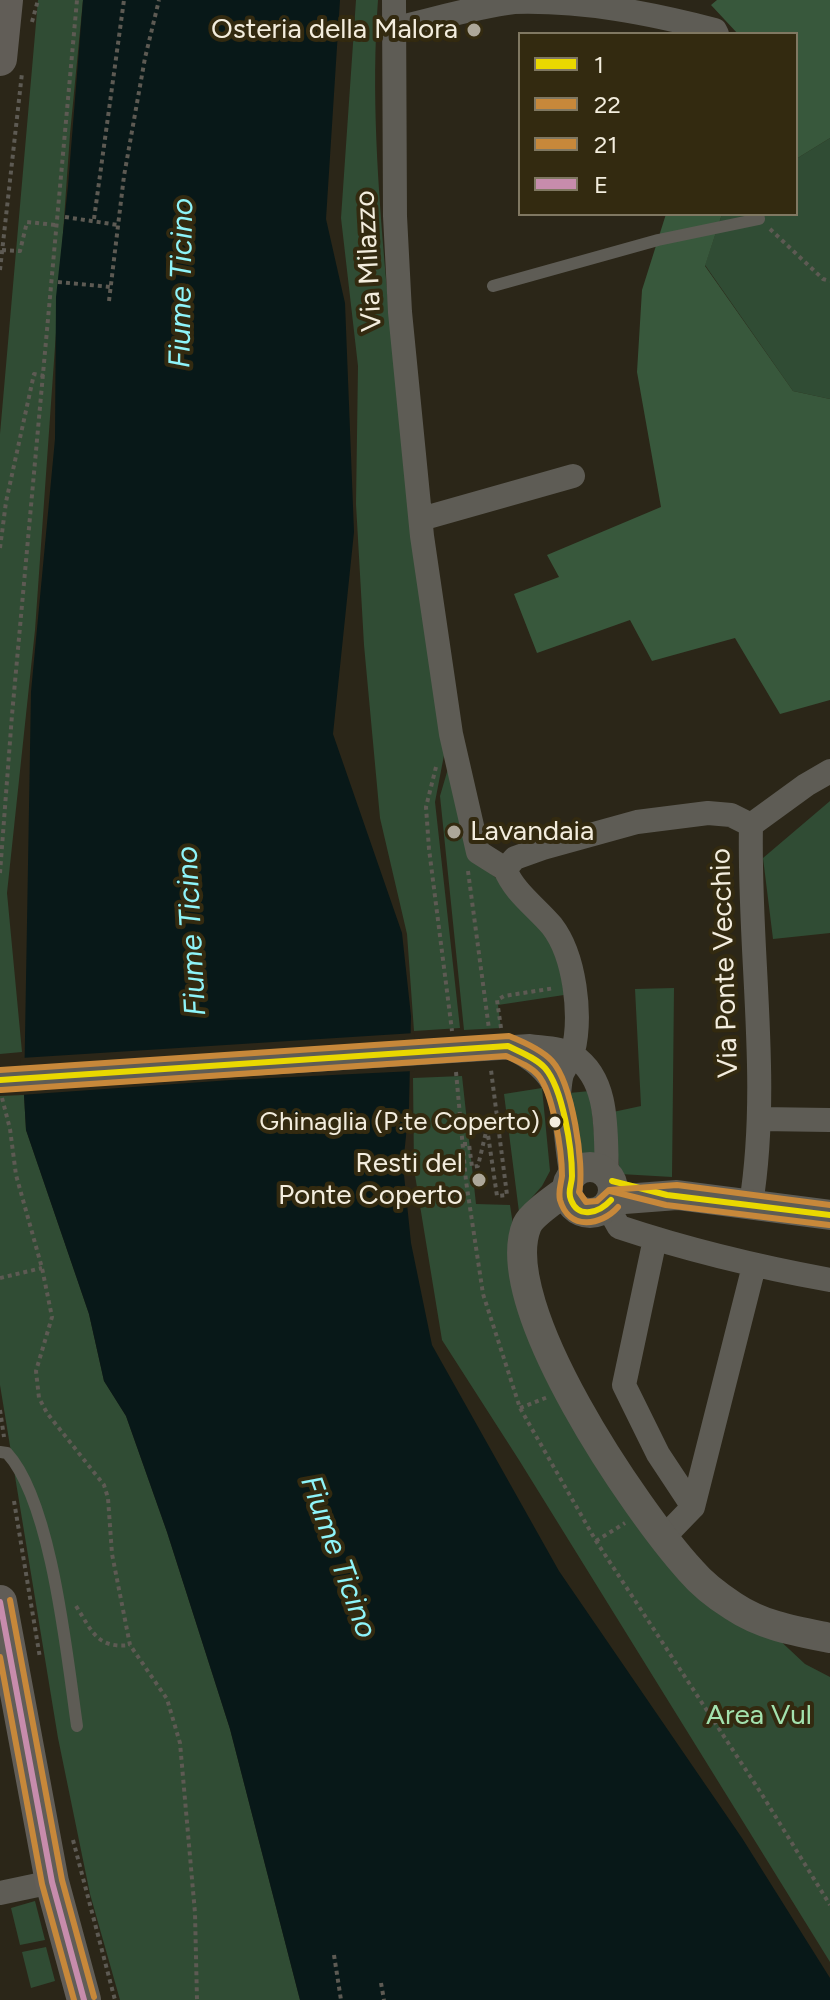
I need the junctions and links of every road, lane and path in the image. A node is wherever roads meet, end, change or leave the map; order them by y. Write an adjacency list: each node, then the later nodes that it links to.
1 (6, 0): 8 (main road)
2 (77, 0): 12 (path)
3 (124, 0): 11 (path)
4 (159, 0): 13 (path)
5 (394, 0): 6 (street, Via Milazzo)
6 (392, 29): 7 (street); 23 (street, Via Milazzo)
7 (716, 32)
8 (12, 60): 14 (path)
9 (758, 216): 16 (path); 18 (lane)
10 (65, 217): 13 (path)
11 (94, 219)
12 (57, 225): 14 (path); 21 (path)
13 (118, 225): 19 (path)
14 (2, 250): 15 (path)
15 (0, 270)
16 (830, 281)
17 (58, 282): 19 (path)
18 (493, 286)
19 (111, 287): 20 (path)
20 (109, 301)
21 (44, 376): 24 (path); 32 (path)
22 (573, 476): 23 (street)
23 (421, 519): 31 (street, Via Milazzo)
24 (0, 548)
25 (830, 762): 27 (street)
26 (830, 771): 27 (street)
27 (806, 785): 29 (street)
28 (426, 807): 34 (path)
29 (751, 825): 31 (street, Via Ponte Vecchio); 43 (street, Via Ponte Vecchio)
30 (467, 862): 33 (path)
31 (505, 869): 36 (street, Via Milazzo)
32 (0, 873)
33 (489, 1029)
34 (453, 1039)
35 (508, 1046): 36 (street); 37 (street); 40 (street)
36 (573, 1055): 37 (street); 42 (street, Via Milazzo); 47 (street)
37 (530, 1057): 42 (street)
38 (456, 1069): 45 (path)
39 (491, 1078): 45 (path)
40 (0, 1080)
41 (0, 1086): 52 (path)
42 (559, 1093): 46 (street)
43 (760, 1119): 44 (street); 48 (street, Via Ponte Vecchio)
44 (830, 1120)
45 (463, 1144): 61 (path)
46 (571, 1191): 47 (street); 47 (street); 59 (street)
47 (609, 1191): 48 (street); 50 (street)
48 (751, 1204): 49 (street)
49 (830, 1215)
50 (655, 1239): 51 (street); 58 (street)
51 (754, 1266): 54 (street); 58 (street)
52 (42, 1268): 53 (path); 65 (path)
53 (0, 1278)
54 (830, 1280)
55 (0, 1410): 56 (path)
56 (3, 1453): 62 (lane)
57 (14, 1498): 66 (path)
58 (693, 1507): 60 (street)
59 (644, 1512): 60 (street); 61 (path)
60 (663, 1538): 64 (street)
61 (596, 1541): 72 (path)
62 (55, 1582): 65 (path); 68 (lane)
63 (0, 1602): 67 (main road)
64 (830, 1638)
65 (130, 1645): 77 (path)
66 (41, 1665)
67 (9, 1711): 70 (main road)
68 (77, 1726)
69 (72, 1834): 76 (path)
70 (52, 1882): 71 (street); 75 (main road)
71 (0, 1893)
72 (830, 1905)
73 (334, 1955): 78 (path)
74 (381, 1983): 79 (path)
75 (84, 2000)
76 (115, 2000)
77 (197, 2000)
78 (341, 2000)
79 (384, 2000)

